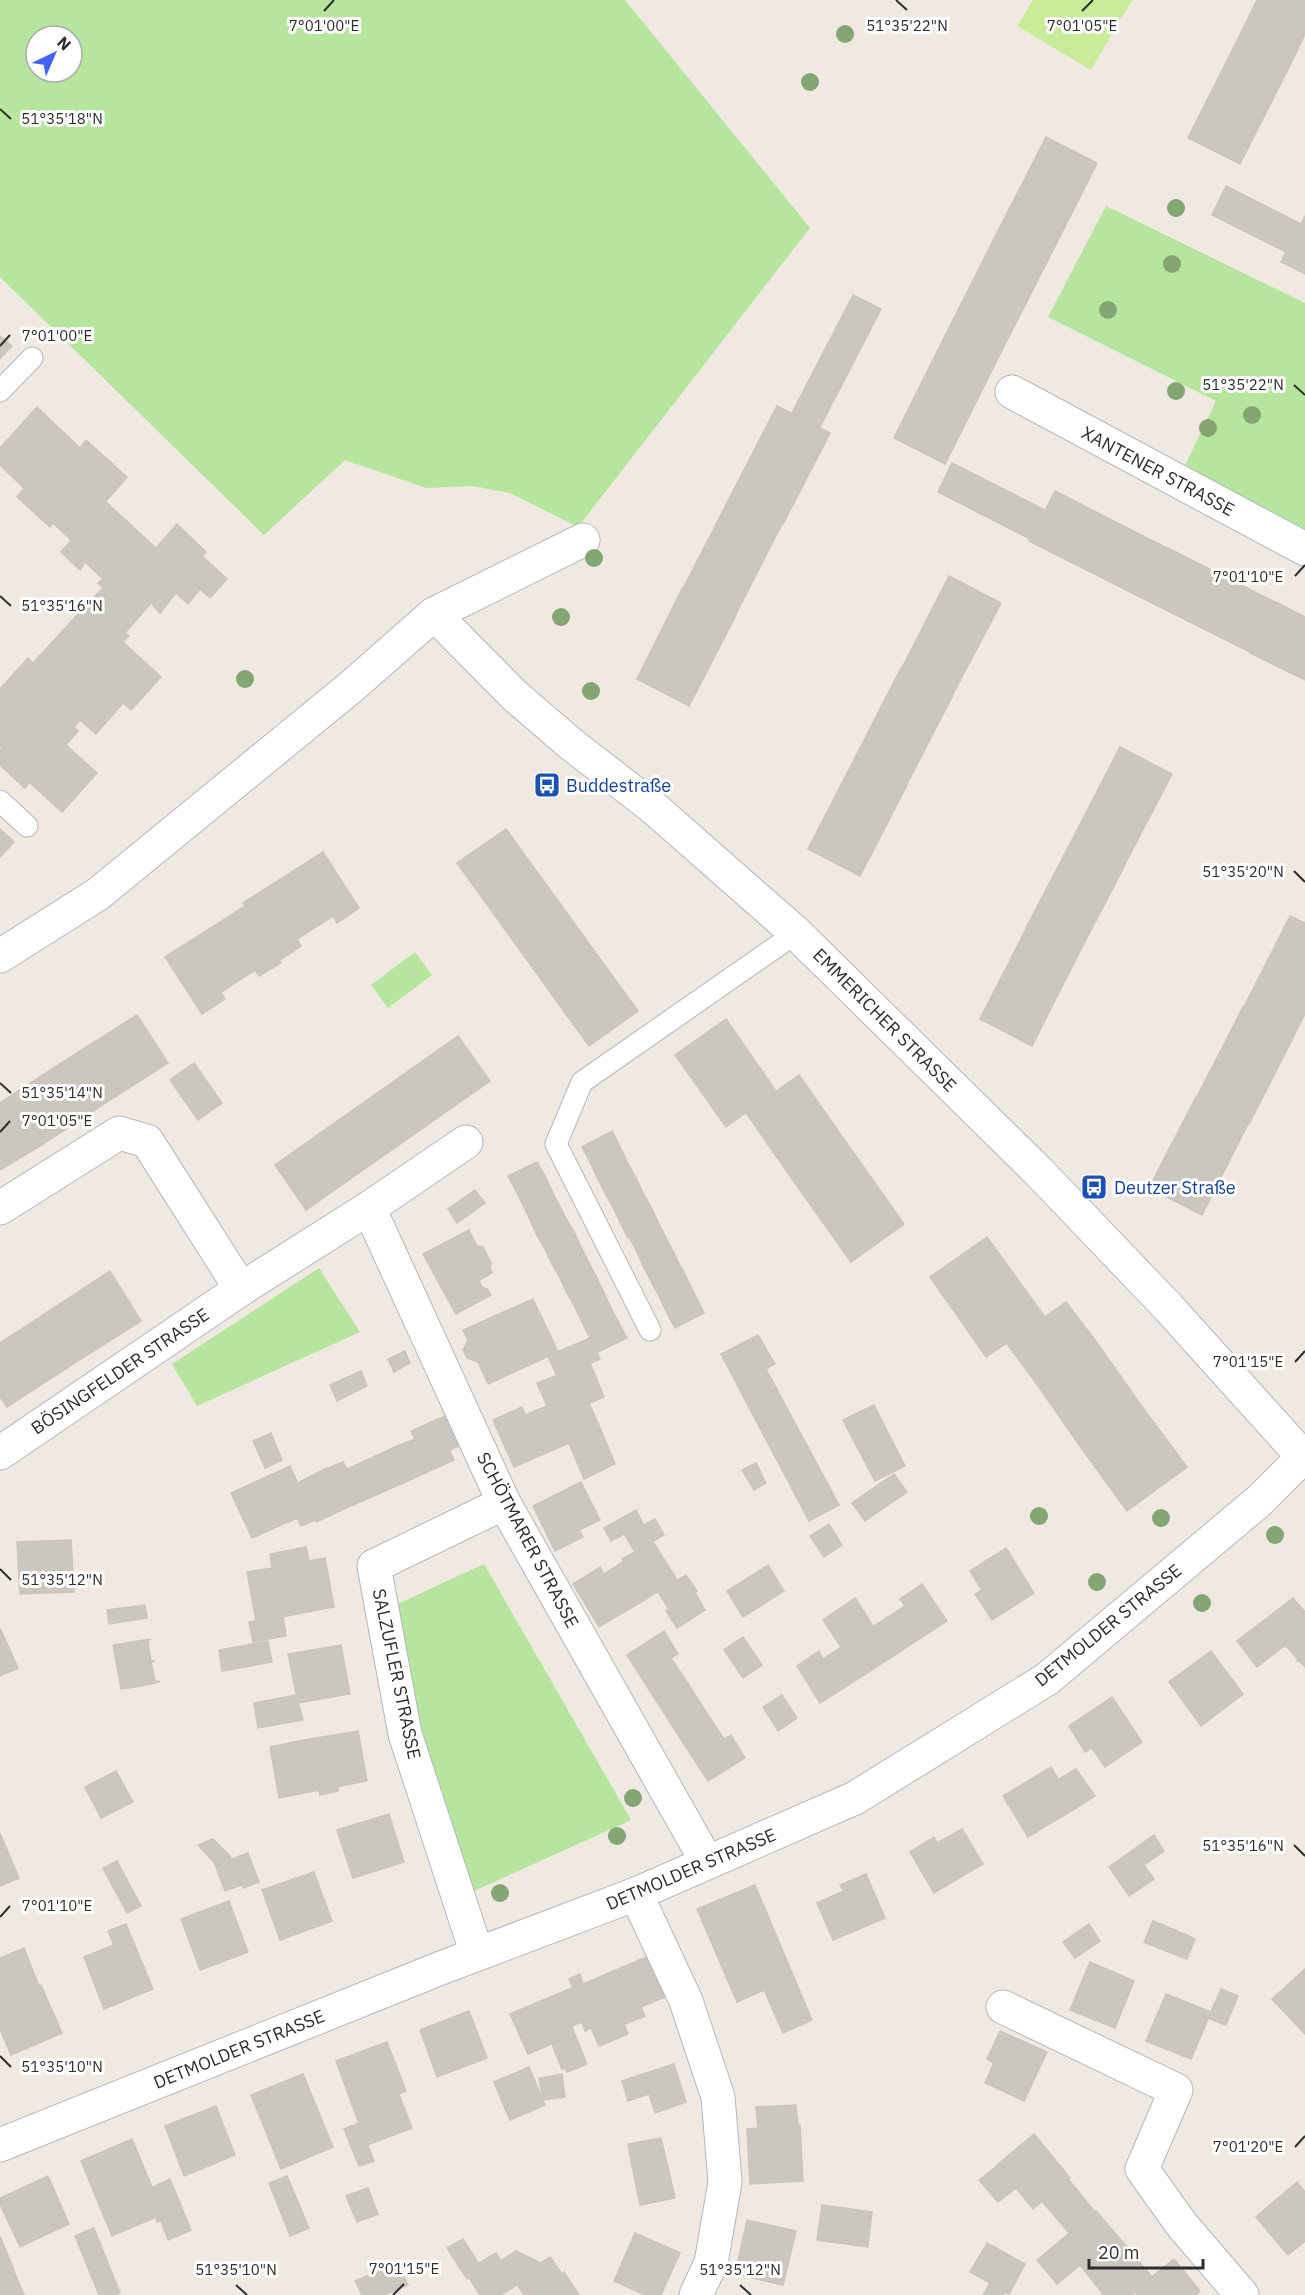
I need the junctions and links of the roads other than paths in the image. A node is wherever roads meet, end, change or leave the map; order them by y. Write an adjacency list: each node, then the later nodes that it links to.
1 (32, 358): 2 (lane)
2 (0, 391)
3 (1012, 392): 5 (street, XANTENER STRASSE)
4 (584, 540): 6 (street)
5 (1305, 549)
6 (434, 614): 9 (street, EMMERICHER STRASSE); 10 (street)
7 (0, 801): 8 (lane)
8 (27, 826)
9 (796, 933): 15 (lane); 17 (street, EMMERICHER STRASSE)
10 (0, 956)
11 (465, 1142): 13 (street, BÖSINGFELDER STRASSE)
12 (0, 1208): 14 (street)
13 (369, 1208): 14 (street, BÖSINGFELDER STRASSE); 18 (street, SCHÖTMARER STRASSE)
14 (240, 1289): 16 (street, BÖSINGFELDER STRASSE)
15 (650, 1330)
16 (0, 1453)
17 (1304, 1457): 19 (street, DETMOLDER STRASSE)
18 (504, 1503): 19 (street, SCHÖTMARER STRASSE); 21 (street, SALZUFLER STRASSE)
19 (707, 1862): 20 (street, DETMOLDER STRASSE)
20 (636, 1894): 21 (street, DETMOLDER STRASSE); 24 (street)
21 (477, 1954): 23 (street, DETMOLDER STRASSE)
22 (1003, 2007): 25 (street)
23 (0, 2145)
24 (696, 2295)
25 (1242, 2295)

